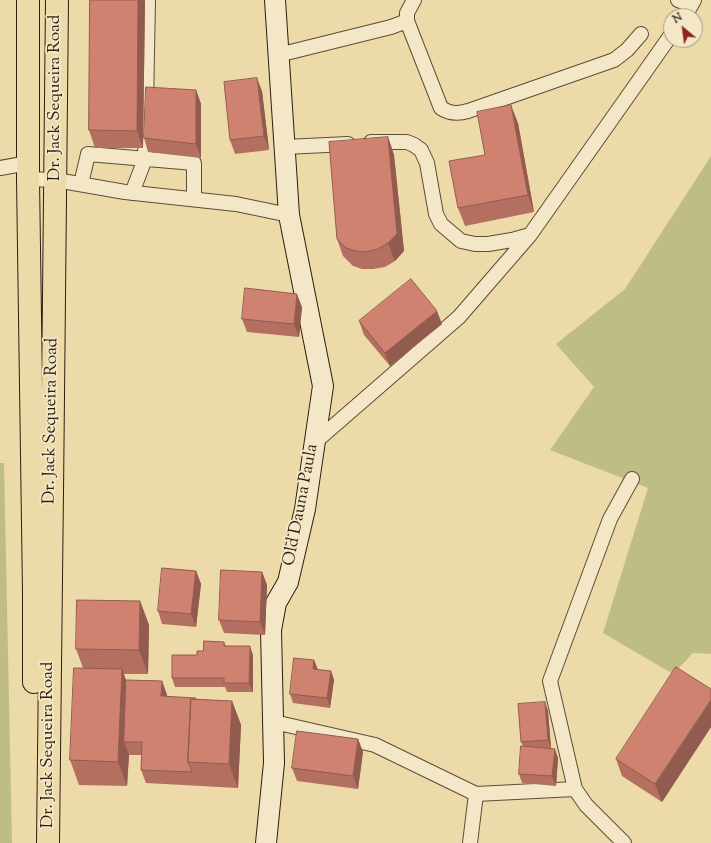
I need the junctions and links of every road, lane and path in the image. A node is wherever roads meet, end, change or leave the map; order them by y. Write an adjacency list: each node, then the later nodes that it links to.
1 (28, 0): 13 (main road, Dr. Jack Sequeira Road)
2 (57, 0): 14 (main road, Dr. Jack Sequeira Road)
3 (148, 0): 11 (street)
4 (275, 0): 9 (main road, Old Dauna Paula)
5 (414, 0): 6 (street)
6 (407, 21): 7 (street); 9 (street)
7 (641, 34)
8 (663, 46): 19 (street)
9 (278, 54): 10 (main road, Old Dauna Paula)
10 (285, 147): 18 (main road, Old Dauna Paula); 19 (street)
11 (145, 159): 15 (street); 16 (street); 17 (street)
12 (0, 168): 13 (street)
13 (28, 171): 14 (street); 25 (main road, Dr. Jack Sequeira Road)
14 (56, 180): 15 (street); 26 (main road, Dr. Jack Sequeira Road)
15 (81, 184): 16 (street)
16 (132, 193): 17 (street)
17 (194, 200): 18 (street)
18 (289, 215): 20 (main road, Old Dauna Paula)
19 (530, 235): 20 (street)
20 (314, 443): 22 (main road, Old Dauna Paula)
21 (632, 479): 23 (street)
22 (274, 722): 24 (street); 27 (main road, Old Dauna Paula)
23 (575, 789): 24 (street); 29 (street)
24 (476, 794): 28 (street)
25 (33, 843)
26 (48, 843)
27 (266, 843)
28 (470, 843)
29 (624, 843)

